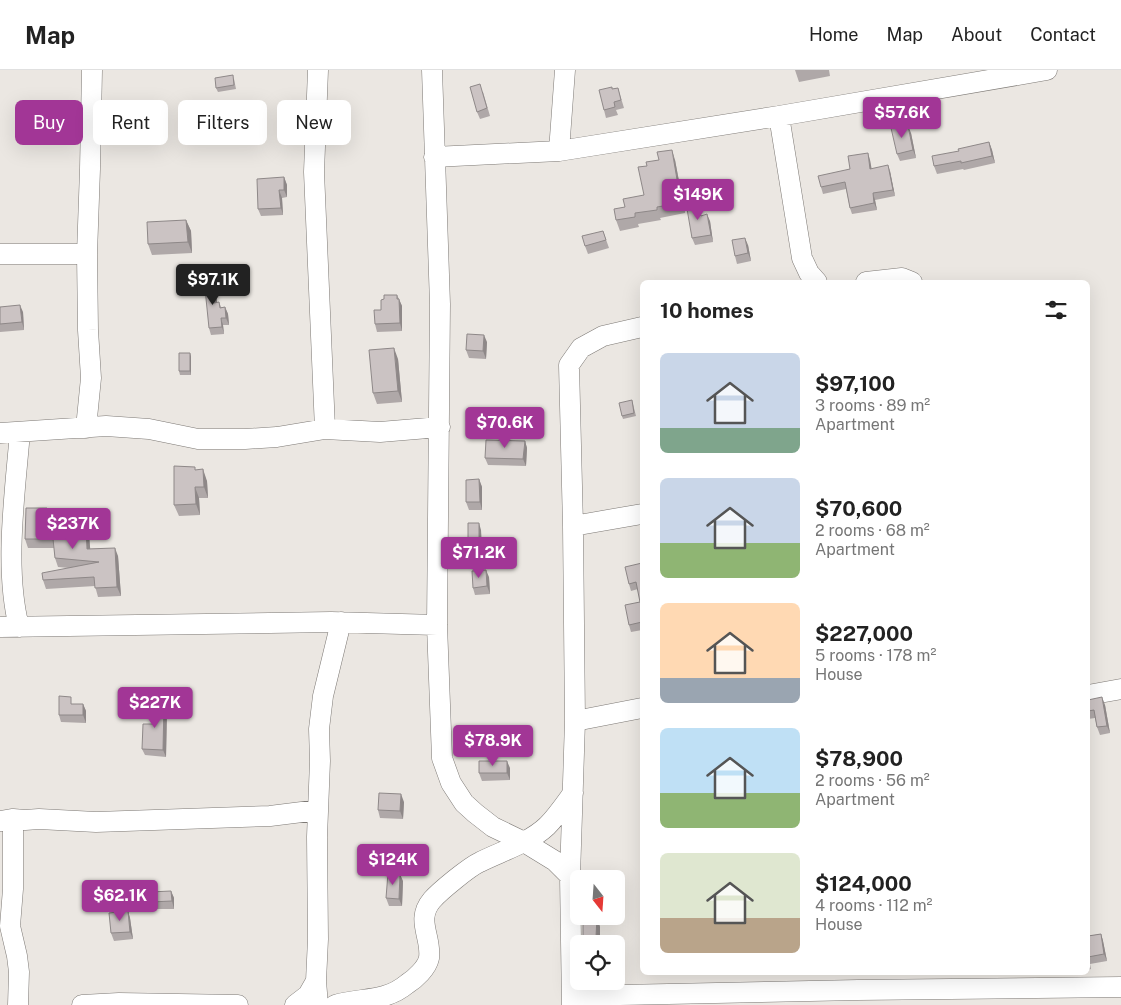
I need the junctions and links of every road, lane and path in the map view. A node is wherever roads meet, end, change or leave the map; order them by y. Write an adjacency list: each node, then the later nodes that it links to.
1 (92, 70): 10 (street)
2 (318, 70): 17 (street)
3 (432, 70): 8 (street)
4 (565, 70): 7 (street)
5 (1047, 70): 6 (street)
6 (780, 116): 7 (street); 11 (street)
7 (559, 152): 8 (street)
8 (434, 157): 15 (street)
9 (0, 254): 10 (street)
10 (87, 254): 16 (street)
11 (815, 280)
12 (884, 280): 13 (street)
13 (907, 280)
14 (640, 327): 20 (street)
15 (440, 427): 17 (street); 22 (street)
16 (86, 428): 17 (street); 18 (street)
17 (325, 428)
18 (10, 433): 23 (street)
19 (640, 514): 20 (street)
20 (573, 526): 27 (street)
21 (341, 622): 22 (street); 23 (street); 29 (street)
22 (437, 625): 31 (street)
23 (10, 627)
24 (1121, 690): 25 (street)
25 (1090, 695)
26 (640, 708): 27 (street)
27 (575, 721): 28 (street)
28 (572, 793): 31 (street); 32 (street)
29 (318, 810): 30 (street); 37 (street)
30 (6, 820): 40 (street)
31 (524, 842): 33 (street); 45 (street)
32 (570, 870)
33 (570, 876)
34 (571, 925): 39 (street)
35 (1055, 980): 36 (street); 38 (street)
36 (857, 981): 39 (street)
37 (316, 982): 43 (street); 44 (street)
38 (1121, 987)
39 (572, 1000)
40 (18, 1005)
41 (82, 1005): 42 (street)
42 (238, 1005)
43 (295, 1005)
44 (318, 1005)
45 (335, 1005)

